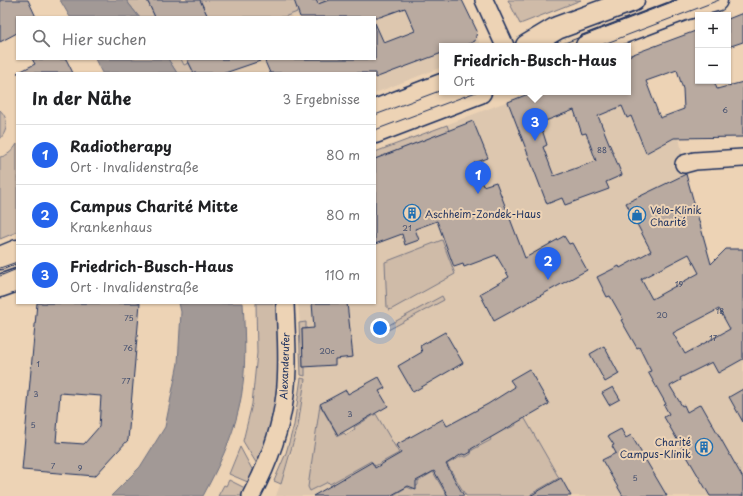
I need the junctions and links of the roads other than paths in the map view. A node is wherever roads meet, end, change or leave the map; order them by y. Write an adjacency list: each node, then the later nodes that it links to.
1 (484, 0): 4 (street)
2 (633, 0): 5 (main road)
3 (716, 0): 6 (main road)
4 (504, 43)
5 (532, 43)
6 (594, 43)
7 (439, 86): 9 (main road)
8 (472, 95): 10 (main road)
9 (376, 111)
10 (376, 132)
11 (743, 158): 12 (street)
12 (684, 164)
13 (16, 251): 14 (main road)
14 (0, 258)
15 (16, 280): 16 (main road)
16 (0, 286)
17 (285, 304): 18 (street, Alexanderufer)
18 (251, 496)

